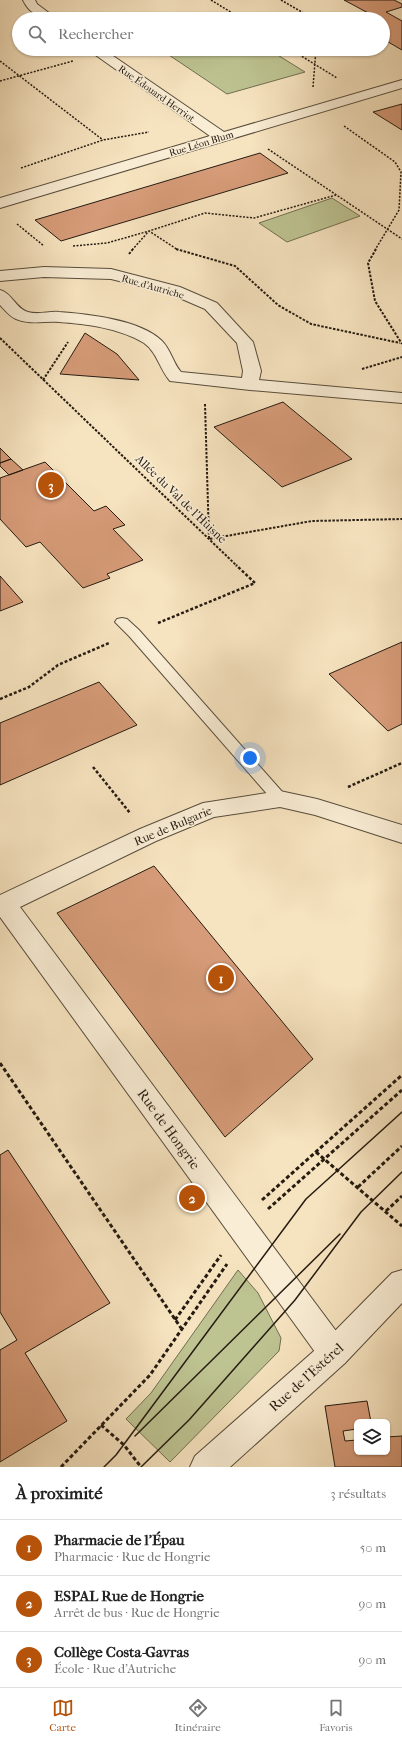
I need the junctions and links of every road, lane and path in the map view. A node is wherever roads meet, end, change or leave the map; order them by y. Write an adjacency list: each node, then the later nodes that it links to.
1 (29, 0): 4 (street)
2 (210, 0): 5 (path)
3 (281, 0): 6 (path)
4 (41, 12)
5 (230, 12)
6 (302, 12)
7 (81, 56): 13 (path)
8 (104, 56): 19 (street, Rue Édouard Herriot)
9 (302, 56): 12 (path)
10 (316, 56): 12 (path)
11 (0, 61): 13 (path)
12 (315, 64): 16 (path); 17 (path)
13 (19, 76): 14 (path); 20 (path)
14 (0, 81)
15 (402, 84): 16 (street, Rue Léon Blum)
16 (364, 95): 17 (street, Rue Léon Blum)
17 (316, 109): 18 (street, Rue Léon Blum); 22 (path)
18 (241, 131): 19 (street, Rue Léon Blum); 21 (path)
19 (220, 136): 23 (street, Rue Léon Blum)
20 (103, 140)
21 (336, 195): 24 (path); 26 (path)
22 (401, 201): 24 (path)
23 (0, 203)
24 (387, 229): 25 (path); 31 (path)
25 (402, 238)
26 (111, 274): 27 (street, Rue d'Autriche); 34 (street, Rue d'Autriche)
27 (0, 276)
28 (0, 295): 29 (street)
29 (82, 319): 32 (path); 33 (street)
30 (0, 338): 32 (path, Allée du Val de l'Huisne)
31 (402, 344)
32 (43, 380): 37 (path, Allée du Val de l'Huisne)
33 (204, 380): 34 (street); 37 (path)
34 (250, 385): 35 (street)
35 (402, 398)
36 (402, 519): 37 (path)
37 (209, 539): 39 (path, Allée du Val de l'Huisne)
38 (122, 622): 39 (lane)
39 (134, 633): 40 (path); 43 (lane)
40 (0, 699)
41 (402, 763): 44 (path)
42 (93, 768): 46 (path)
43 (280, 799): 44 (street, Rue de Bulgarie); 46 (street, Rue de Bulgarie)
44 (317, 807): 45 (street, Rue de Bulgarie)
45 (402, 834)
46 (148, 835): 47 (street, Rue de Bulgarie)
47 (2, 905): 56 (street, Rue de Hongrie)
48 (0, 1063): 58 (path)
49 (402, 1075): 51 (path)
50 (402, 1146): 52 (path)
51 (316, 1152): 52 (path); 56 (path)
52 (358, 1187): 54 (path)
53 (402, 1196): 54 (path)
54 (386, 1212): 55 (path)
55 (402, 1226)
56 (241, 1227): 58 (path); 60 (street, Rue de Hongrie)
57 (402, 1283): 60 (street, Rue de l'Estérel)
58 (175, 1320): 59 (path)
59 (181, 1328)
60 (334, 1353): 65 (street, Rue de l'Estérel)
61 (150, 1375): 62 (path)
62 (101, 1425): 63 (path); 64 (path)
63 (61, 1467)
64 (141, 1467)
65 (206, 1467)

